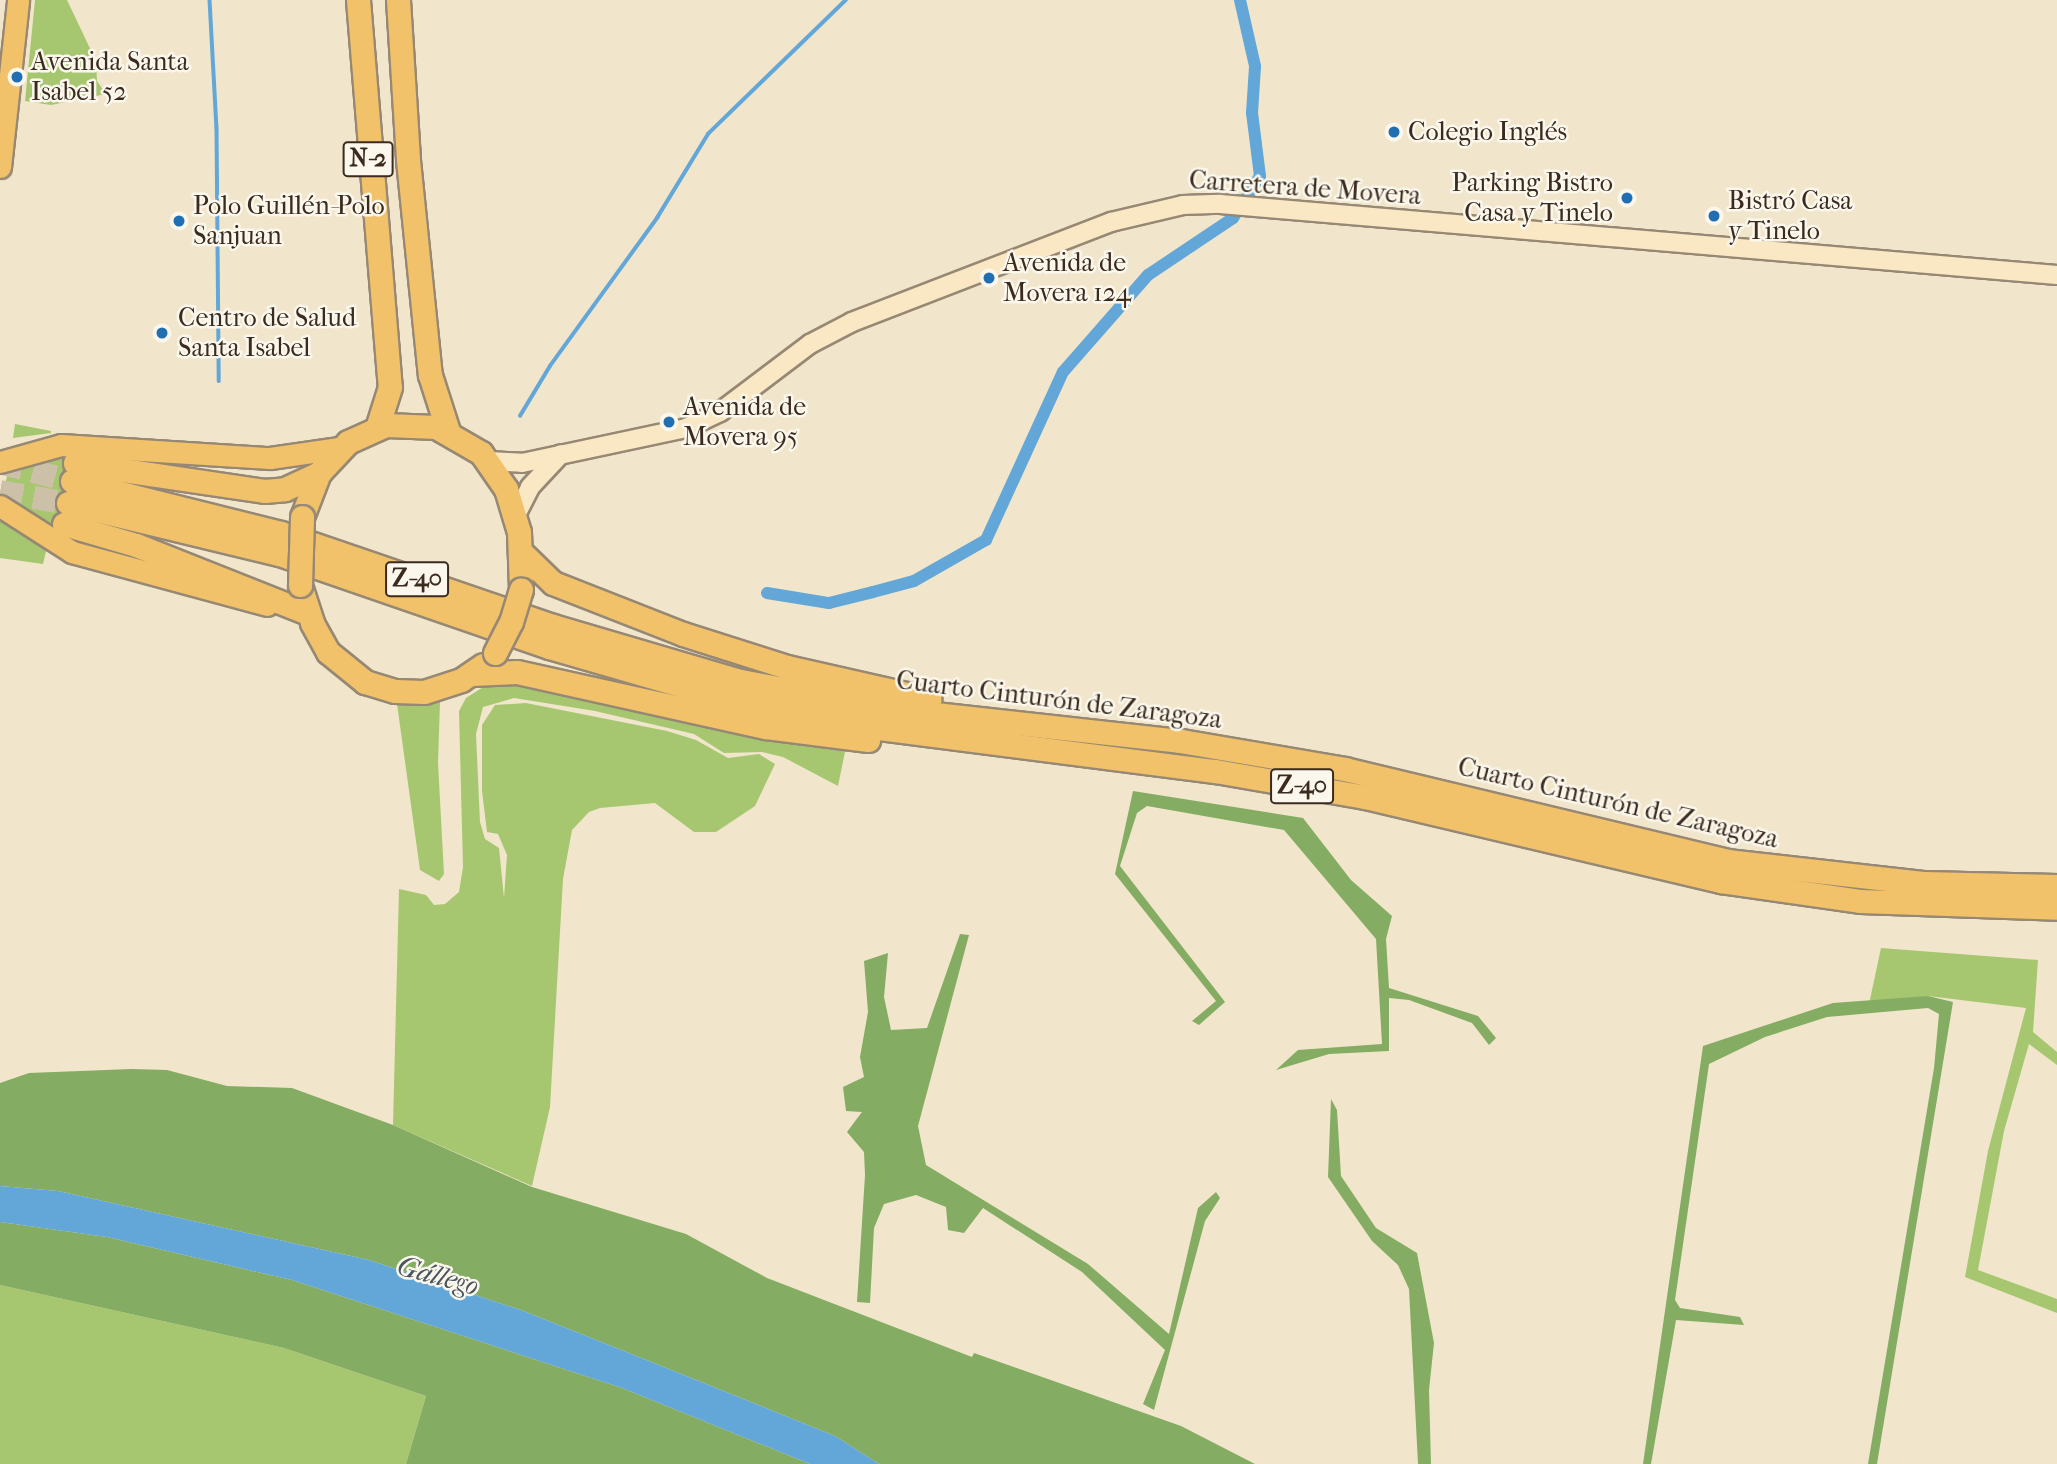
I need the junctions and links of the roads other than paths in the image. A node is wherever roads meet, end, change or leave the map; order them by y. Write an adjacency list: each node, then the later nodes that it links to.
1 (18, 0): 4 (main road)
2 (358, 0): 6 (highway, N-2)
3 (398, 0): 7 (highway, N-2)
4 (0, 167)
5 (2057, 275): 9 (main road, Carretera de Movera)
6 (377, 428): 7 (highway); 8 (highway)
7 (448, 431): 10 (highway)
8 (339, 448): 11 (main road); 12 (highway)
9 (561, 454): 10 (main road, Carretera de Movera); 15 (main road)
10 (488, 460): 15 (highway)
11 (0, 462)
12 (319, 473): 13 (highway); 17 (highway, bridge)
13 (70, 493): 17 (highway); 19 (highway, Cuarto Cinturón de Zaragoza / Z-40); 20 (highway, Z-40)
14 (0, 506): 17 (main road)
15 (516, 515): 16 (highway)
16 (522, 553): 18 (highway, bridge); 19 (highway)
17 (310, 618): 18 (highway)
18 (472, 674): 20 (highway)
19 (1092, 731): 21 (highway, Cuarto Cinturón de Zaragoza / Z-40)
20 (1020, 748): 22 (highway, Z-40)
21 (2057, 886)
22 (2057, 908)

